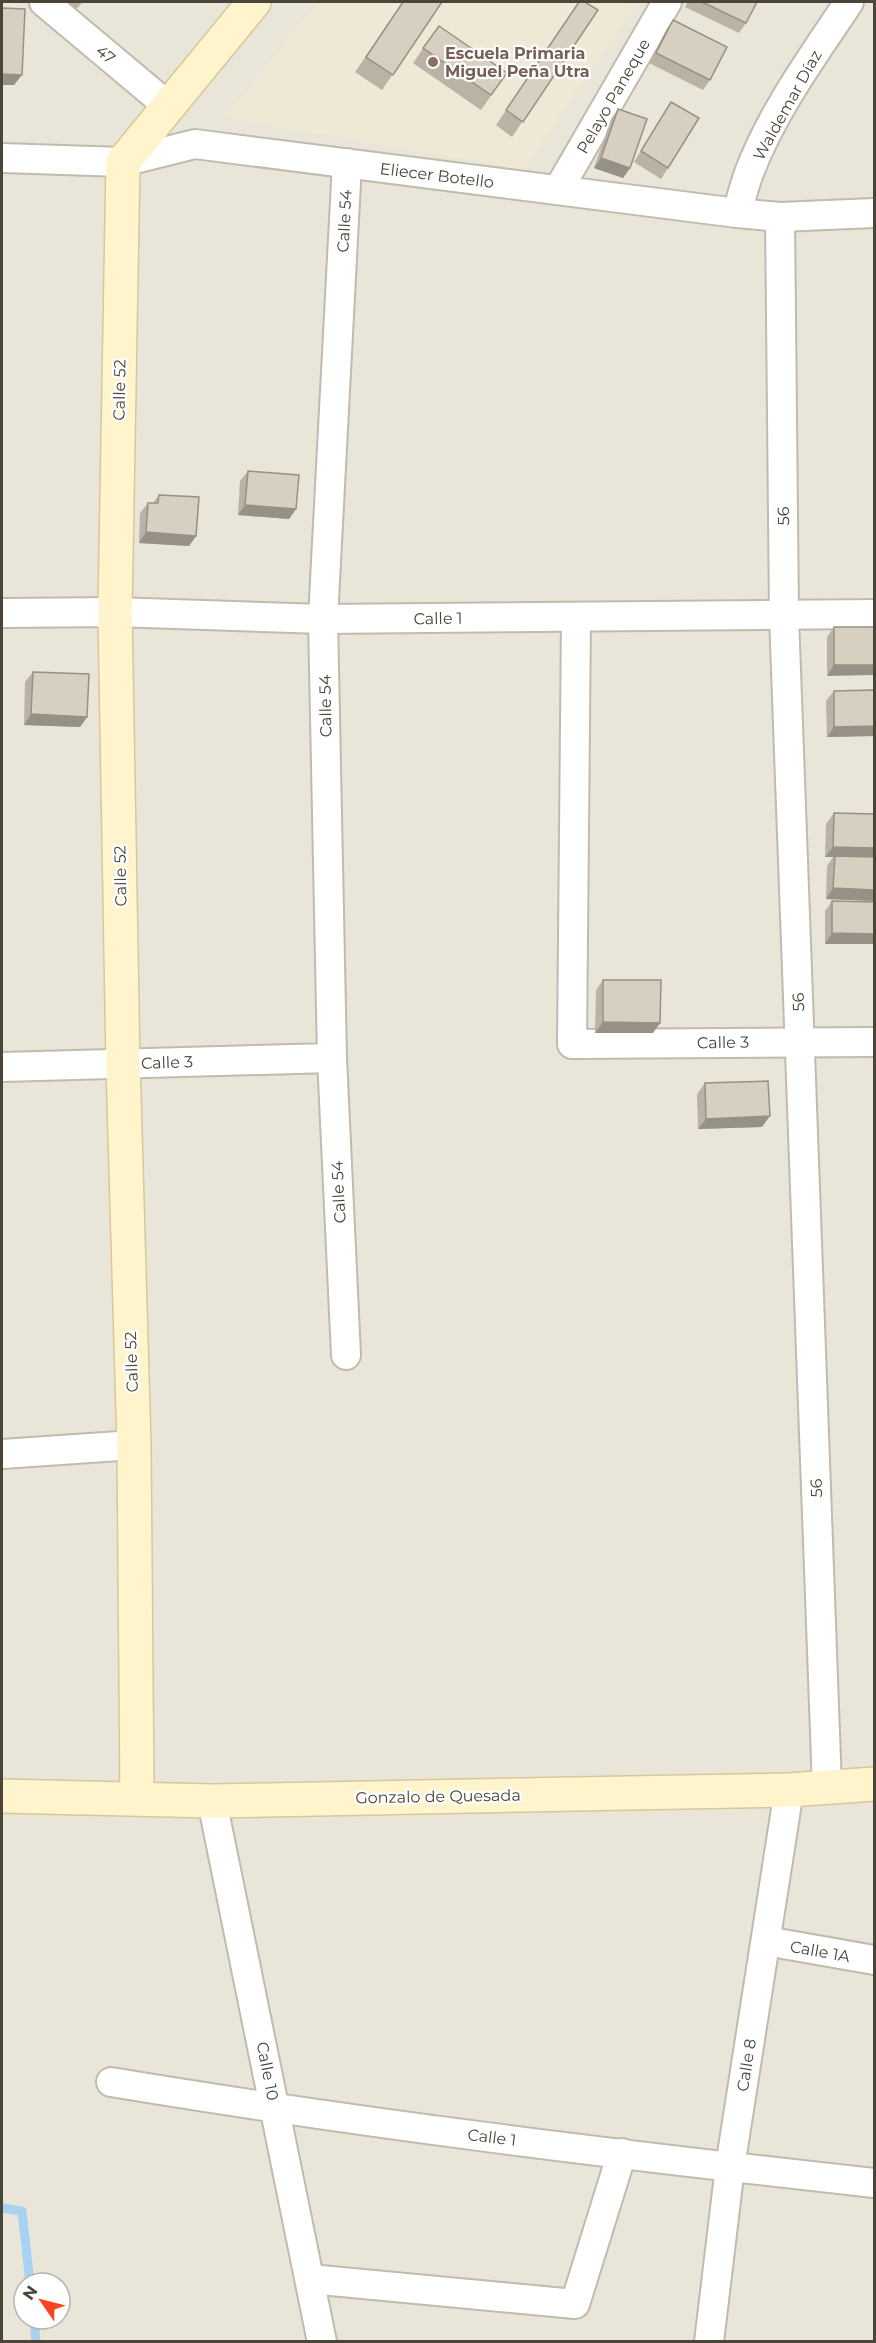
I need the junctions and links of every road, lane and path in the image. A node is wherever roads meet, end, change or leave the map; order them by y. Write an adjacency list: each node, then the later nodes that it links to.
1 (44, 2): 5 (street, 47)
2 (255, 2): 5 (street)
3 (667, 2): 9 (street, Pelayo Paneque)
4 (849, 2): 10 (street, Waldemar Díaz)
5 (168, 106): 7 (street)
6 (2, 158): 7 (street, Eliecer Botello)
7 (123, 162): 8 (street, Eliecer Botello); 13 (street, Calle 52)
8 (347, 163): 9 (street, Eliecer Botello); 18 (street, Calle 54)
9 (558, 190): 10 (street, Eliecer Botello)
10 (737, 213): 12 (street, Eliecer Botello)
11 (874, 213): 12 (street, Eliecer Botello)
12 (780, 217): 16 (street, 56)
13 (115, 612): 14 (street, Calle 1); 18 (street, Calle 1); 22 (street, Calle 52)
14 (2, 613)
15 (874, 614): 16 (street, Calle 1)
16 (784, 616): 17 (street, Calle 1); 19 (street, 56)
17 (576, 617): 18 (street, Calle 1); 19 (street, Calle 3)
18 (323, 619): 21 (street, Calle 54)
19 (799, 1042): 20 (street, Calle 3); 28 (street, 56)
20 (874, 1042)
21 (332, 1058): 22 (street, Calle 3); 24 (street, Calle 54)
22 (123, 1064): 23 (street, Calle 3); 25 (street, Calle 52)
23 (2, 1067)
24 (346, 1355)
25 (134, 1445): 26 (street); 31 (street, Calle 52)
26 (2, 1454)
27 (874, 1784): 28 (street, Gonzalo de Quesada)
28 (826, 1787): 29 (street, Gonzalo de Quesada)
29 (789, 1790): 32 (street, Gonzalo de Quesada); 33 (street, Calle 8)
30 (2, 1796): 31 (street, Gonzalo de Quesada)
31 (137, 1798): 32 (street, Gonzalo de Quesada)
32 (212, 1801): 36 (street, Calle 10)
33 (766, 1941): 34 (street, Calle 1A); 38 (street, Calle 8)
34 (874, 1960)
35 (111, 2082): 36 (street, Calle 1)
36 (275, 2110): 37 (street, Calle 1); 40 (street, Calle 10)
37 (622, 2153): 38 (street, Calle 1); 40 (street)
38 (730, 2167): 39 (street, Calle 1); 42 (street, Calle 8)
39 (874, 2183)
40 (310, 2279): 41 (street, Calle 10)
41 (322, 2342)
42 (709, 2342)

